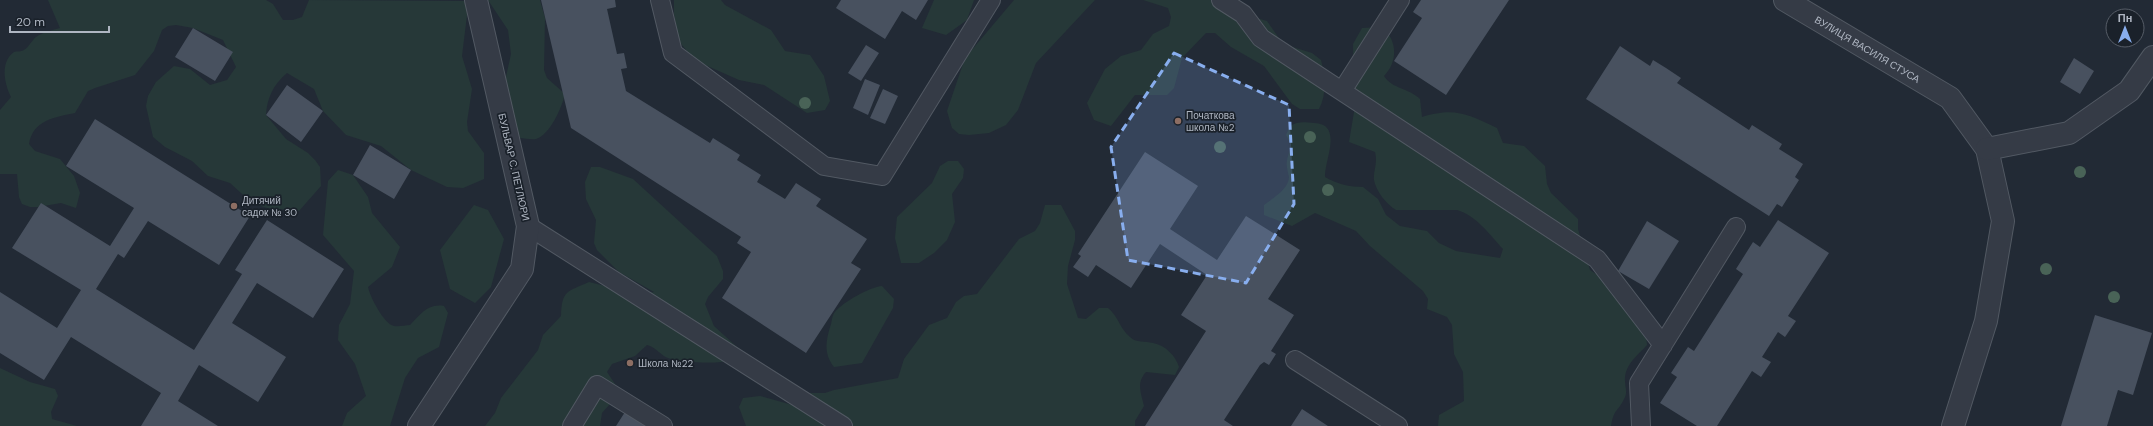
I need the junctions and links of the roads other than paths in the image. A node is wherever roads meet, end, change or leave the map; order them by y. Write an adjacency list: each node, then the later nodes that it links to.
1 (476, 0): 10 (street, БУЛЬВАР C. ПЕТЛЮРИ)
2 (660, 0): 3 (lane)
3 (991, 0)
4 (1221, 0): 8 (lane)
5 (1400, 0): 8 (lane)
6 (1785, 0): 9 (street, ВУЛИЦЯ ВАСИЛЯ СТУСА)
7 (2153, 57): 9 (street)
8 (1342, 91): 12 (lane)
9 (1987, 149): 20 (street)
10 (528, 226): 14 (street, БУЛЬВАР C. ПЕТЛЮРИ); 17 (lane)
11 (1736, 227): 12 (lane)
12 (1663, 344): 19 (lane)
13 (1294, 360): 18 (lane)
14 (419, 426)
15 (572, 426): 16 (lane)
16 (662, 426)
17 (843, 426)
18 (1398, 426)
19 (1641, 426)
20 (1953, 426)

